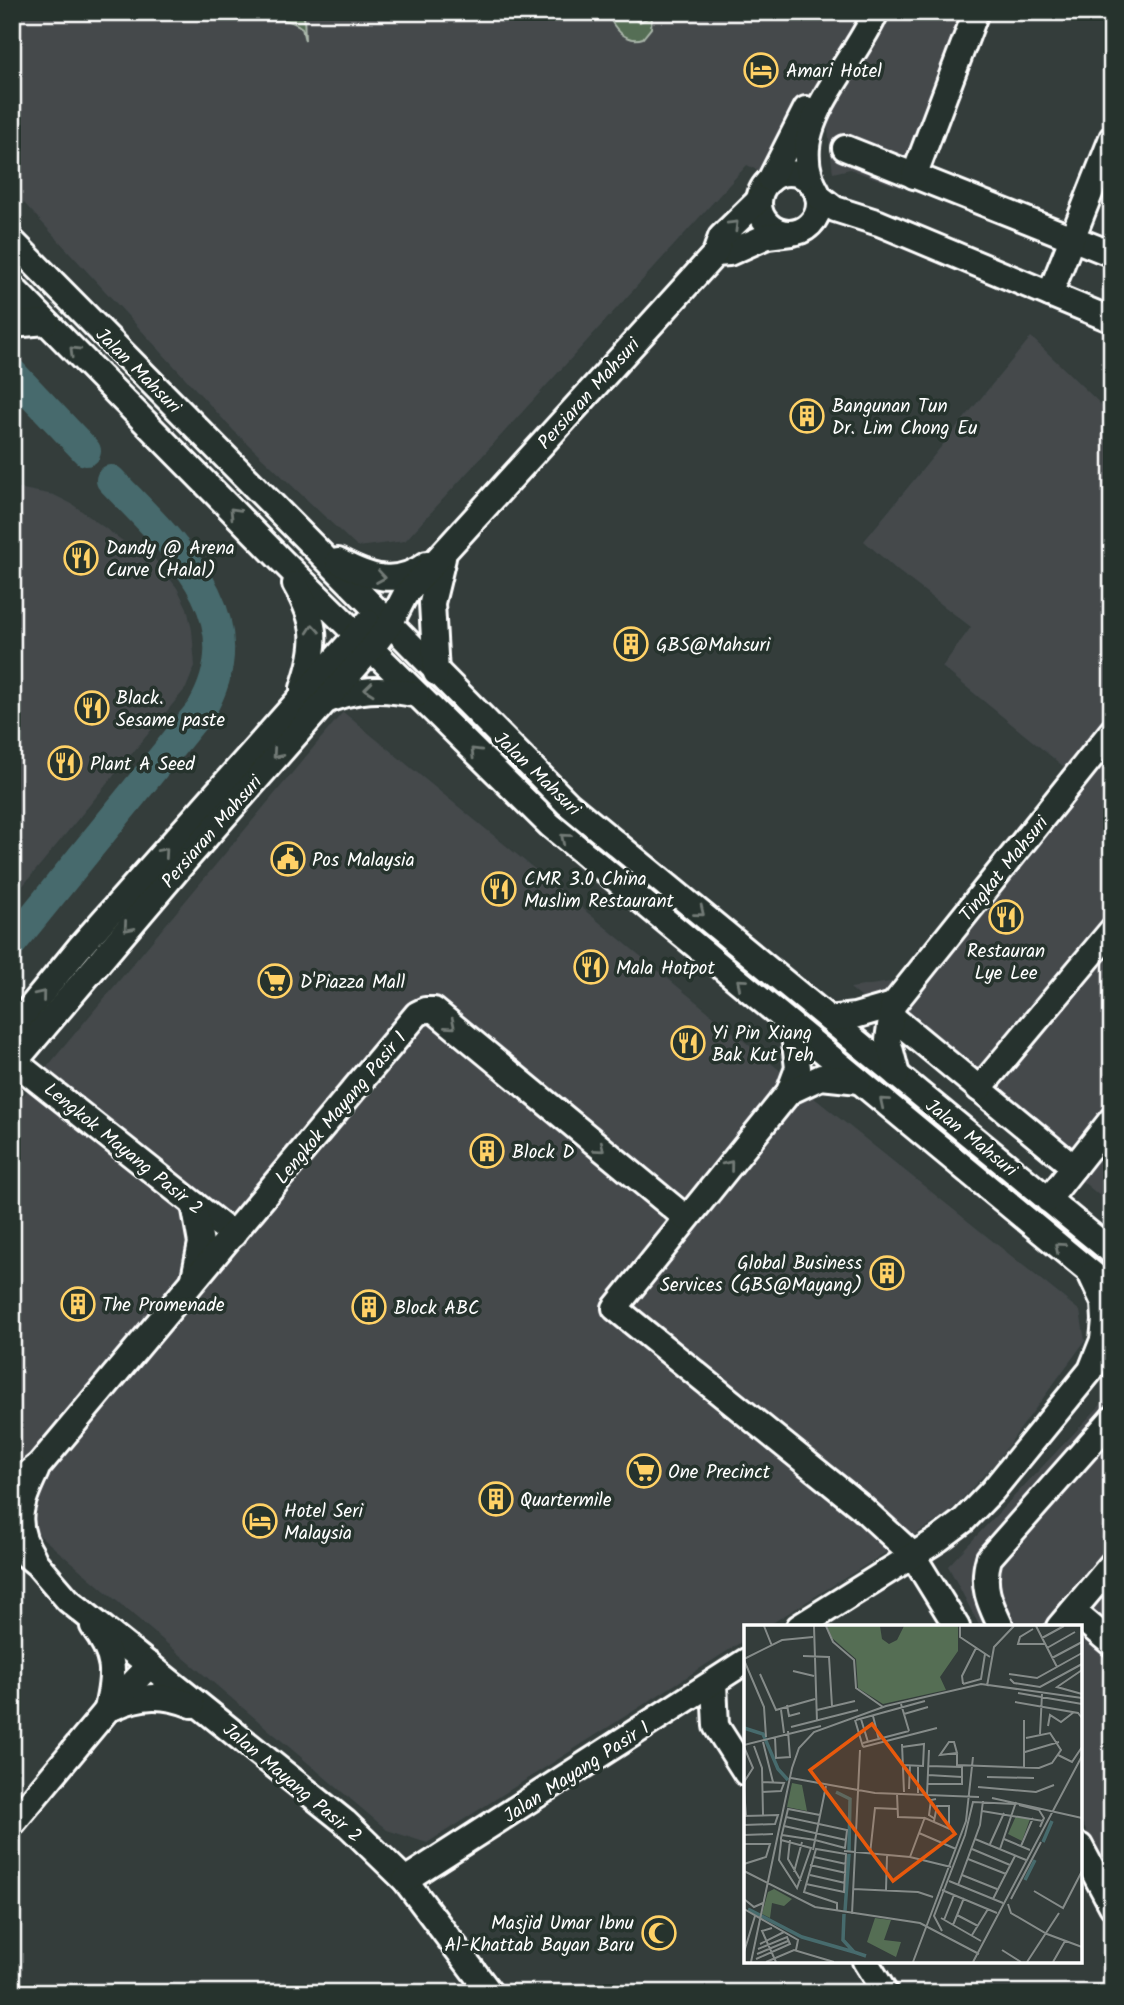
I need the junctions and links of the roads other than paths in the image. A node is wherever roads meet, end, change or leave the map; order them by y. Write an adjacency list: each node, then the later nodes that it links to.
1 (864, 12): 4 (street)
2 (876, 12): 4 (street)
3 (976, 12): 7 (street)
4 (808, 117): 8 (street, Persiaran Mahsuri); 9 (street)
5 (1112, 138): 12 (street)
6 (845, 148): 7 (street)
7 (914, 176): 12 (street)
8 (764, 190): 9 (street); 11 (street); 14 (street, Persiaran Mahsuri, one-way to 8)
9 (816, 192): 10 (street); 11 (street)
10 (879, 223): 11 (street); 17 (street)
11 (796, 232): 14 (street)
12 (1072, 238): 15 (street); 17 (street)
13 (12, 241): 21 (street, Jalan Mahsuri)
14 (715, 254): 22 (street, Persiaran Mahsuri)
15 (1112, 254)
16 (12, 287): 19 (street, Jalan Mahsuri)
17 (1050, 294): 18 (street)
18 (1112, 320)
19 (46, 323): 20 (street); 23 (street, Jalan Mahsuri, one-way to 19)
20 (12, 325)
21 (319, 550): 22 (street, one-way to 22); 24 (street, Jalan Mahsuri)
22 (446, 551): 24 (street, Persiaran Mahsuri); 26 (street)
23 (282, 561): 25 (street, Jalan Mahsuri); 28 (street, one-way to 23)
24 (384, 618): 25 (street, Persiaran Mahsuri); 26 (street, Jalan Mahsuri)
25 (363, 641): 27 (street, Jalan Mahsuri); 28 (street, Persiaran Mahsuri)
26 (436, 673): 32 (street, Jalan Mahsuri, one-way to 32)
27 (418, 696): 28 (street, one-way to 28); 33 (street, Jalan Mahsuri, one-way to 27)
28 (311, 699): 34 (street, Persiaran Mahsuri, one-way to 28); 35 (street, Persiaran Mahsuri, one-way to 35)
29 (1110, 737): 31 (street, Tingkat Mahsuri)
30 (1112, 930): 38 (street)
31 (892, 1010): 32 (street); 36 (street); 38 (street)
32 (829, 1019): 36 (street, Jalan Mahsuri)
33 (793, 1027): 37 (street, Jalan Mahsuri); 39 (street)
34 (12, 1030)
35 (14, 1063): 43 (street, Lengkok Mayang Pasir 2)
36 (897, 1075): 42 (street, Jalan Mahsuri)
37 (860, 1082): 39 (street); 47 (street, Jalan Mahsuri, one-way to 37)
38 (979, 1089): 41 (street)
39 (789, 1092): 44 (street, one-way to 39)
40 (1112, 1119): 41 (street)
41 (1074, 1167): 42 (street)
42 (1048, 1200): 46 (street, Jalan Mahsuri)
43 (194, 1204): 45 (street, Lengkok Mayang Pasir 2); 48 (street)
44 (686, 1218): 45 (street, Lengkok Mayang Pasir 1, one-way to 44); 54 (street)
45 (233, 1235): 48 (street, Lengkok Mayang Pasir 1)
46 (1112, 1252)
47 (1089, 1272): 49 (street, Jalan Mahsuri); 50 (street)
48 (194, 1283): 52 (street, Lengkok Mayang Pasir 1)
49 (1112, 1290)
50 (1101, 1365): 55 (street)
51 (1112, 1419): 65 (street)
52 (40, 1464): 53 (street, Lengkok Mayang Pasir 1); 59 (street, Lengkok Mayang Pasir 1)
53 (12, 1487)
54 (865, 1512): 55 (street); 57 (street); 60 (street)
55 (962, 1521): 57 (street)
56 (12, 1544): 59 (street, Jalan Mayang Pasir 2)
57 (912, 1554): 60 (street); 64 (street)
58 (1112, 1564): 62 (street)
59 (24, 1565): 61 (street, Jalan Mayang Pasir 2)
60 (865, 1585): 63 (street)
61 (74, 1605): 69 (street, Jalan Mayang Pasir 2); 72 (street)
62 (1066, 1619)
63 (802, 1625)
64 (956, 1625)
65 (1000, 1625)
66 (1082, 1628): 67 (street)
67 (1112, 1644)
68 (744, 1662): 70 (street, Jalan Mayang Pasir 1)
69 (150, 1665): 72 (street); 73 (street, Jalan Mayang Pasir 2)
70 (714, 1683): 71 (street, Jalan Mayang Pasir 1); 74 (street)
71 (677, 1706): 74 (street); 79 (street, Jalan Mayang Pasir 1)
72 (107, 1710): 73 (street); 76 (street)
73 (210, 1713): 79 (street, Jalan Mayang Pasir 2)
74 (716, 1726): 75 (street)
75 (744, 1770)
76 (12, 1824)
77 (1082, 1848): 78 (street)
78 (1103, 1869): 80 (street)
79 (405, 1880): 82 (street, Jalan Mayang Pasir 2)
80 (1112, 1906)
81 (867, 1963): 83 (street)
82 (490, 1993)
83 (885, 1993)

